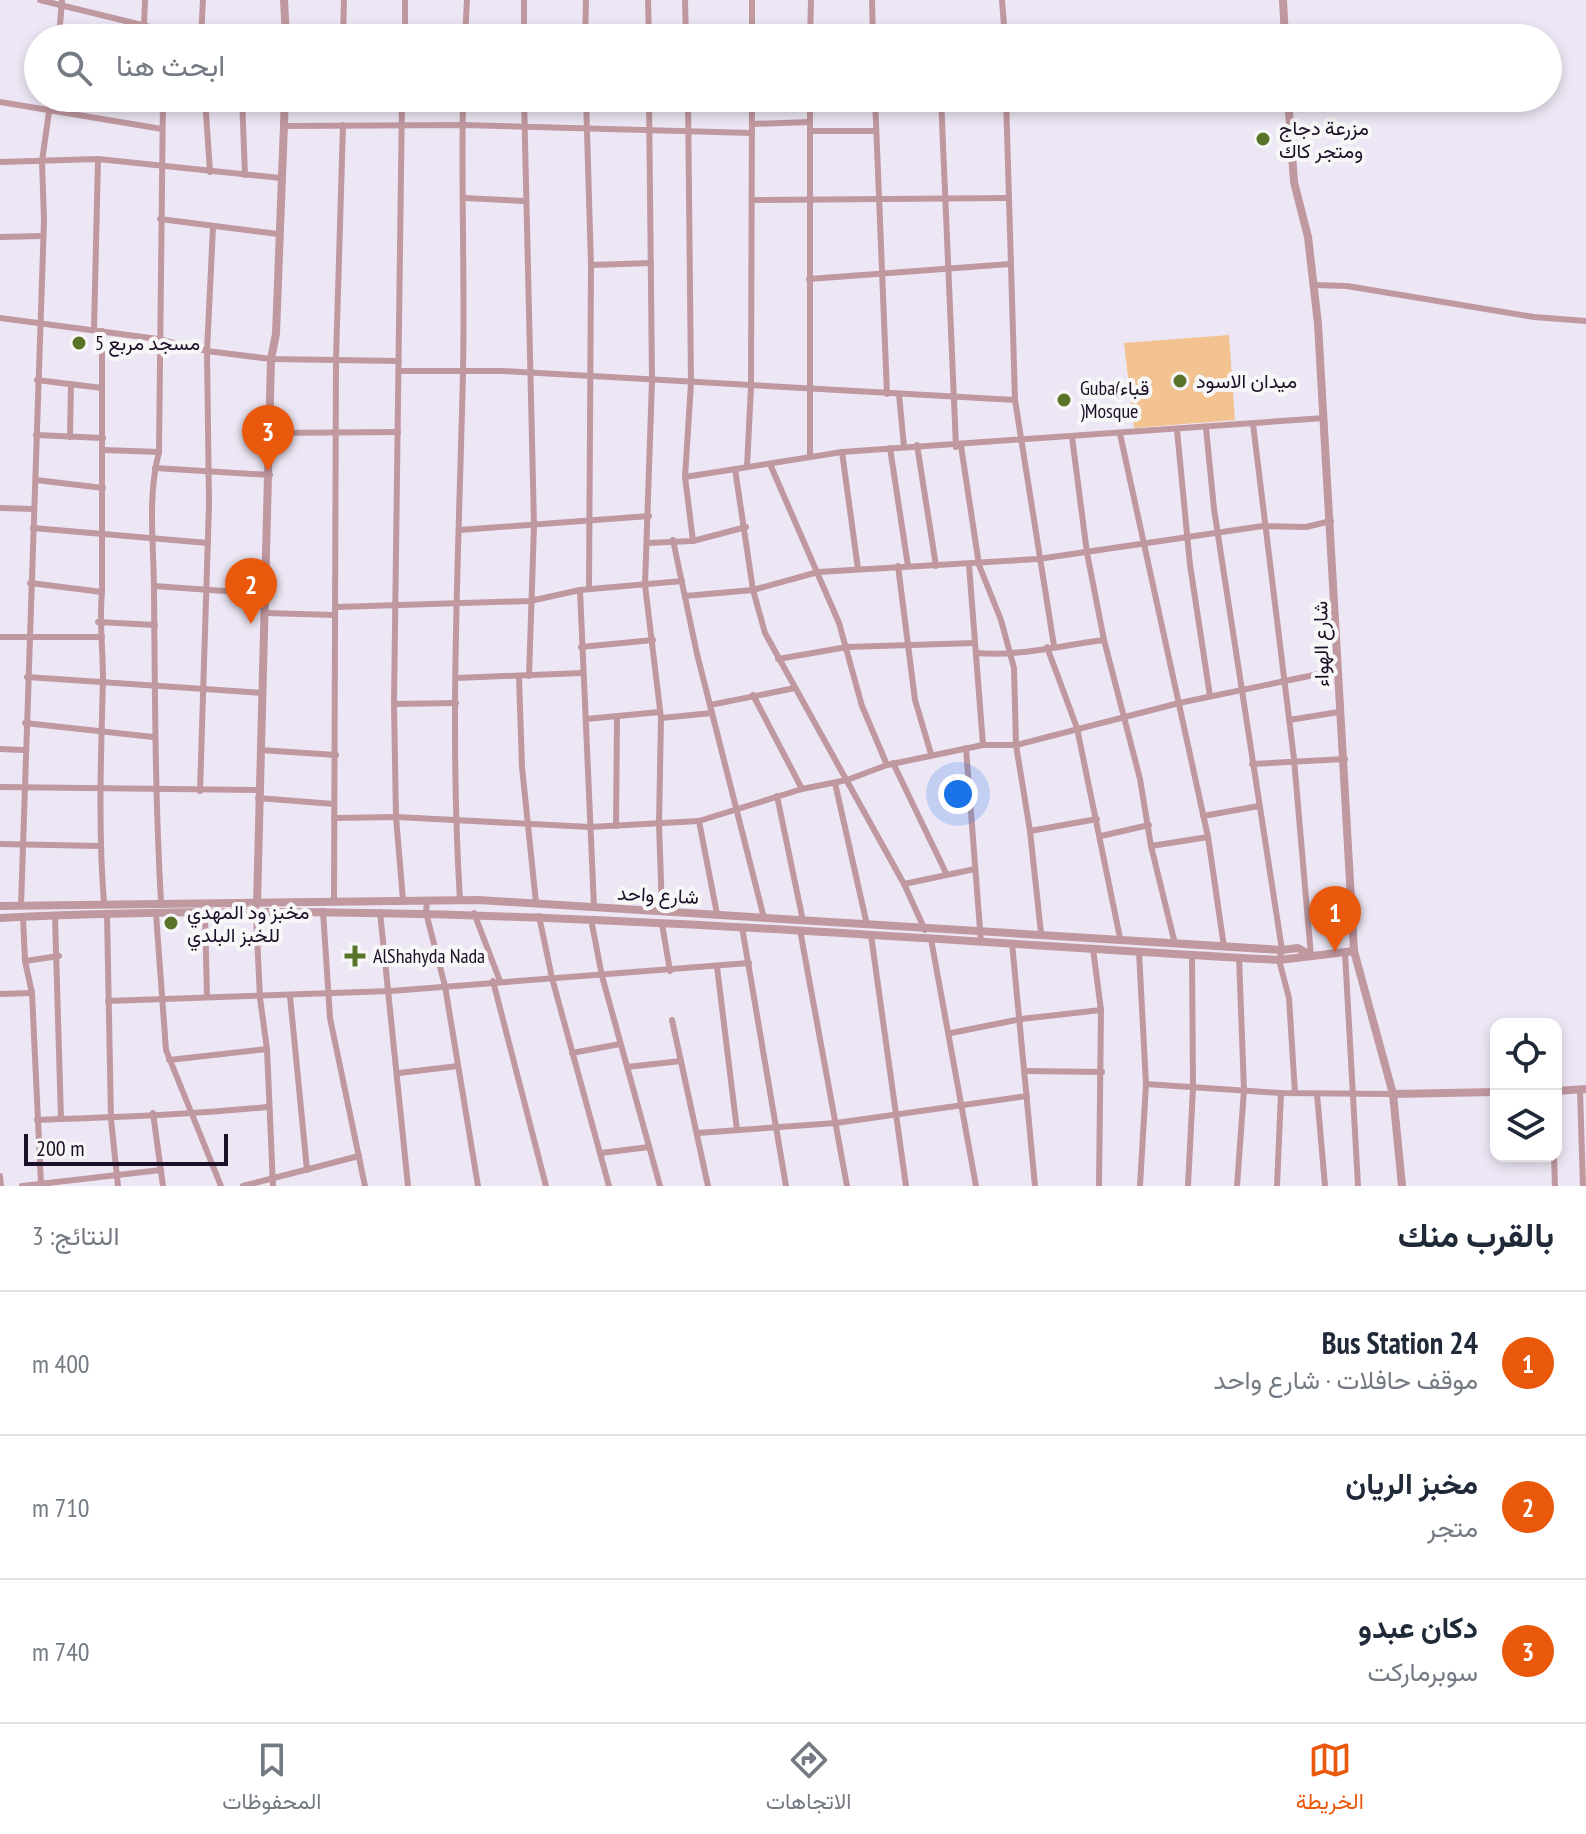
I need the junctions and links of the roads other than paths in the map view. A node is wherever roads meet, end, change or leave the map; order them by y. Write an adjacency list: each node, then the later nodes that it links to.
1 (40, 0): 17 (street)
2 (145, 0): 20 (street)
3 (203, 0): 21 (street)
4 (284, 0): 22 (street)
5 (344, 0): 23 (street)
6 (405, 0): 24 (street)
7 (467, 0): 25 (street)
8 (524, 0): 26 (street)
9 (586, 0): 27 (street)
10 (648, 0): 28 (street)
11 (685, 0): 29 (street)
12 (752, 0): 30 (street)
13 (811, 0): 31 (street)
14 (872, 0): 32 (street)
15 (1002, 0): 33 (street)
16 (1283, 0): 34 (street)
17 (62, 2): 18 (street); 19 (street)
18 (60, 24)
19 (140, 24)
20 (144, 24)
21 (200, 24)
22 (285, 24)
23 (343, 24)
24 (405, 24)
25 (466, 24)
26 (524, 24)
27 (585, 24)
28 (649, 24)
29 (686, 24)
30 (752, 24)
31 (810, 24)
32 (873, 24)
33 (1004, 24)
34 (1284, 24)
35 (0, 102): 36 (street)
36 (24, 106)
37 (49, 112): 70 (street)
38 (61, 112): 62 (street)
39 (163, 112): 62 (street)
40 (206, 112): 73 (street)
41 (243, 112): 74 (street)
42 (284, 112): 60 (street)
43 (402, 112): 56 (street)
44 (463, 112): 59 (street)
45 (524, 112): 61 (street)
46 (586, 112): 63 (street)
47 (649, 112): 66 (street)
48 (688, 112): 67 (street)
49 (752, 112): 57 (street)
50 (810, 112): 55 (street)
51 (875, 112): 65 (street)
52 (941, 112): 78 (street)
53 (1006, 112): 77 (street)
54 (1289, 112): 94 (street, شارع الهواء)
55 (810, 122): 57 (street); 64 (street)
56 (402, 124): 58 (street); 59 (street); 103 (street)
57 (752, 124): 68 (street)
58 (343, 125): 60 (street); 102 (street)
59 (463, 125): 61 (street); 76 (street)
60 (283, 126): 75 (street)
61 (523, 128): 63 (street); 82 (street)
62 (162, 129): 72 (street)
63 (586, 129): 66 (street); 90 (street)
64 (811, 131): 65 (street); 80 (street)
65 (876, 131): 81 (street)
66 (650, 132): 67 (street); 88 (street)
67 (688, 133): 68 (street); 110 (street)
68 (752, 133): 79 (street)
69 (98, 159): 70 (street); 72 (street); 98 (street)
70 (42, 161): 71 (street); 86 (street)
71 (0, 162)
72 (161, 167): 73 (street); 83 (street)
73 (210, 172): 74 (street)
74 (245, 175): 75 (street)
75 (281, 178): 85 (street)
76 (464, 198): 82 (street); 105 (street)
77 (1007, 198): 78 (street); 89 (street)
78 (944, 199): 81 (street); 91 (street)
79 (753, 200): 80 (street); 112 (street)
80 (809, 200): 81 (street); 93 (street)
81 (878, 200): 92 (street)
82 (525, 201): 106 (street)
83 (160, 219): 84 (street); 99 (street)
84 (213, 227): 85 (street); 100 (street)
85 (278, 234): 101 (street)
86 (43, 236): 87 (street); 97 (street)
87 (0, 237)
88 (651, 263): 90 (street); 109 (street)
89 (1010, 264): 91 (street); 118 (street)
90 (591, 265): 107 (street)
91 (946, 269): 92 (street); 117 (street)
92 (880, 275): 93 (street); 115 (street)
93 (809, 279): 114 (street)
94 (1315, 285): 96 (street); 119 (street, شارع الهواء)
95 (0, 318): 97 (street)
96 (1586, 321)
97 (40, 323): 98 (street); 108 (street)
98 (98, 330): 99 (street); 113 (street)
99 (158, 339): 100 (street); 137 (street)
100 (207, 351): 101 (street); 144 (street)
101 (271, 359): 102 (street); 124 (street)
102 (336, 359): 103 (street); 125 (street)
103 (399, 361): 104 (street)
104 (399, 371): 105 (street); 123 (street)
105 (463, 372): 106 (street); 158 (street)
106 (529, 373): 107 (street); 154 (street)
107 (591, 377): 109 (street); 152 (street)
108 (37, 380): 111 (street); 127 (street)
109 (652, 381): 110 (street); 151 (street)
110 (691, 383): 112 (street); 146 (street)
111 (71, 384): 113 (street); 128 (street)
112 (751, 387): 114 (street); 141 (street)
113 (102, 388): 130 (street)
114 (809, 391): 115 (street); 139 (street)
115 (887, 394): 116 (street)
116 (899, 394): 117 (street); 134 (street)
117 (955, 396): 118 (street); 133 (street)
118 (1015, 400): 131 (street)
119 (1324, 418): 120 (street); 153 (street, شارع الهواء)
120 (1253, 424): 121 (street); 155 (street)
121 (1206, 428): 122 (street); 160 (street)
122 (1177, 430): 126 (street); 161 (street)
123 (398, 432): 125 (street); 190 (street)
124 (270, 433): 125 (street); 145 (street)
125 (335, 434): 191 (street)
126 (1120, 434): 129 (street); 167 (street)
127 (36, 435): 128 (street); 147 (street)
128 (70, 437): 130 (street)
129 (1072, 437): 131 (street); 168 (street)
130 (103, 438): 136 (street)
131 (1019, 441): 133 (street); 169 (street)
132 (917, 445): 133 (street); 134 (street); 174 (street)
133 (958, 446): 171 (street)
134 (904, 447): 135 (street)
135 (890, 448): 138 (street); 173 (street)
136 (103, 450): 137 (street); 148 (street)
137 (159, 452): 142 (street)
138 (842, 452): 139 (street); 175 (street)
139 (810, 457): 140 (street)
140 (770, 464): 141 (street); 176 (street)
141 (747, 467): 143 (street)
142 (155, 468): 144 (street); 163 (street)
143 (735, 469): 146 (street); 156 (street)
144 (209, 471): 145 (street); 165 (street)
145 (270, 475): 186 (street)
146 (685, 477): 164 (street)
147 (36, 480): 148 (street); 150 (street)
148 (103, 488): 159 (street)
149 (0, 508): 150 (street)
150 (34, 509): 157 (street)
151 (649, 516): 152 (street); 166 (street)
152 (591, 521): 154 (street); 181 (street)
153 (1331, 521): 155 (street); 208 (street, شارع الهواء)
154 (534, 526): 158 (street); 188 (street)
155 (1263, 526): 160 (street); 214 (street)
156 (746, 527): 164 (street); 183 (street)
157 (33, 528): 159 (street); 178 (street)
158 (459, 530): 189 (street)
159 (102, 533): 163 (street); 185 (street)
160 (1219, 535): 161 (street); 219 (street)
161 (1187, 538): 167 (street); 222 (street)
162 (673, 540): 164 (street); 166 (street); 177 (street)
163 (153, 541): 165 (street); 180 (street)
164 (693, 541)
165 (208, 543): 184 (street)
166 (647, 543): 179 (street)
167 (1141, 544): 168 (street); 224 (street)
168 (1087, 553): 169 (street); 199 (street)
169 (1038, 559): 171 (street); 204 (street)
170 (969, 565): 171 (street); 174 (street); 200 (street)
171 (979, 565): 206 (street)
172 (898, 566): 173 (street); 175 (street); 201 (street)
173 (908, 566): 174 (street)
174 (936, 566)
175 (858, 569): 176 (street)
176 (818, 572): 183 (street); 203 (street)
177 (682, 581): 179 (street); 187 (street)
178 (30, 583): 185 (street); 195 (street)
179 (645, 585): 181 (street); 198 (street)
180 (154, 586): 184 (street); 194 (street)
181 (589, 589): 182 (street)
182 (580, 590): 188 (street); 202 (street)
183 (753, 590): 187 (street); 207 (street)
184 (207, 591): 186 (street); 218 (street)
185 (102, 592): 193 (street)
186 (266, 594): 192 (street)
187 (685, 596): 226 (street)
188 (530, 601): 189 (street); 210 (street)
189 (454, 602): 190 (street); 213 (street)
190 (395, 607): 191 (street); 225 (street)
191 (336, 611): 192 (street); 245 (street)
192 (266, 613): 220 (street)
193 (98, 622): 194 (street); 197 (street)
194 (155, 625): 216 (street)
195 (28, 636): 196 (street); 197 (street); 211 (street)
196 (0, 637)
197 (102, 637): 215 (street)
198 (653, 640): 202 (street); 229 (street)
199 (1104, 640): 204 (street); 231 (street)
200 (975, 643): 201 (street); 205 (street)
201 (908, 644): 203 (street); 244 (street)
202 (581, 647): 209 (street)
203 (847, 647): 207 (street); 248 (street)
204 (1050, 647): 206 (street); 235 (street)
205 (976, 653): 206 (street); 238 (street)
206 (1011, 657): 239 (street)
207 (778, 659): 217 (street)
208 (1338, 670): 214 (street); 227 (street, شارع الهواء)
209 (582, 673): 210 (street); 232 (street)
210 (529, 676): 212 (street)
211 (27, 677): 215 (street); 234 (street)
212 (519, 677): 213 (street); 269 (street)
213 (456, 678): 223 (street)
214 (1282, 679): 219 (street); 233 (street)
215 (103, 680): 216 (street); 236 (street)
216 (154, 688): 218 (street); 237 (street)
217 (795, 688): 221 (street); 250 (street)
218 (201, 689): 220 (street); 257 (street)
219 (1241, 689): 222 (street); 249 (street)
220 (262, 693): 243 (street)
221 (753, 695): 226 (street); 255 (street)
222 (1210, 696): 224 (street)
223 (456, 703): 225 (street); 267 (street)
224 (1179, 703): 231 (street); 263 (street)
225 (394, 704): 264 (street)
226 (710, 705): 228 (street)
227 (1339, 712): 233 (street); 247 (street, شارع الهواء)
228 (712, 713): 229 (street); 262 (street)
229 (660, 715): 230 (street); 270 (street)
230 (617, 717): 232 (street); 272 (street)
231 (1125, 718): 235 (street); 271 (street)
232 (586, 719): 273 (street)
233 (1289, 720): 246 (street)
234 (25, 723): 236 (street); 242 (street)
235 (1077, 728): 239 (street); 266 (street)
236 (99, 733): 237 (street); 256 (street)
237 (153, 737): 254 (street)
238 (983, 745): 239 (street); 240 (street)
239 (1016, 745): 274 (street)
240 (966, 748): 244 (street); 281 (street)
241 (0, 749): 242 (street)
242 (23, 750): 253 (street)
243 (260, 750): 245 (street); 258 (street)
244 (931, 754): 248 (street)
245 (336, 755): 260 (street)
246 (1294, 759): 247 (street); 249 (street); 331 (street)
247 (1345, 759): 327 (street, شارع الهواء)
248 (890, 764): 250 (street); 282 (street)
249 (1252, 764): 261 (street)
250 (847, 780): 251 (street); 283 (street)
251 (835, 783): 255 (street); 316 (street)
252 (0, 787): 253 (street)
253 (22, 787): 256 (street); 278 (street)
254 (155, 789): 256 (street); 257 (street); 289 (street)
255 (802, 789): 259 (street)
256 (98, 790): 279 (street)
257 (200, 791): 258 (street)
258 (259, 794): 260 (street); 288 (street)
259 (777, 796): 262 (street); 314 (street)
260 (334, 804): 265 (street)
261 (1259, 806): 263 (street); 329 (street)
262 (736, 809): 268 (street); 310 (street)
263 (1203, 816): 276 (street)
264 (396, 817): 265 (street); 267 (street); 285 (street)
265 (334, 818): 284 (street)
266 (1097, 819): 274 (street); 275 (street)
267 (455, 820): 269 (street); 287 (street)
268 (699, 821): 270 (street); 305 (street)
269 (527, 823): 273 (street); 291 (street)
270 (659, 824): 272 (street); 296 (street)
271 (1149, 825): 275 (street); 280 (street)
272 (616, 826): 273 (street)
273 (590, 827): 294 (street)
274 (1030, 831): 318 (street)
275 (1101, 836): 320 (street)
276 (1208, 837): 280 (street); 324 (street)
277 (0, 844): 278 (street)
278 (21, 844): 279 (street); 293 (street)
279 (99, 846): 290 (street)
280 (1151, 846): 323 (street)
281 (975, 869): 282 (street); 319 (street)
282 (946, 873): 283 (street)
283 (904, 884): 317 (street)
284 (334, 900): 285 (street, شارع واحد); 288 (street, شارع واحد)
285 (403, 900): 286 (street, شارع واحد)
286 (427, 900): 287 (street, شارع واحد); 299 (street)
287 (460, 900): 291 (street, شارع واحد)
288 (258, 901): 289 (street, شارع واحد); 304 (street)
289 (161, 902): 290 (street, شارع واحد)
290 (104, 903): 293 (street, شارع واحد)
291 (536, 903): 294 (street, شارع واحد)
292 (0, 906): 293 (street, شارع واحد)
293 (21, 906)
294 (594, 907): 296 (street, شارع واحد)
295 (323, 911): 297 (street, شارع واحد); 304 (street, شارع واحد); 342 (street)
296 (662, 911): 298 (street, شارع واحد)
297 (380, 912): 299 (street, شارع واحد); 341 (street)
298 (693, 912): 305 (street, شارع واحد); 313 (street)
299 (426, 913): 300 (street, شارع واحد); 340 (street)
300 (474, 913): 306 (street, شارع واحد); 339 (street)
301 (107, 914): 302 (street, شارع واحد); 308 (street, شارع واحد); 349 (street)
302 (156, 914): 303 (street, شارع واحد); 348 (street)
303 (205, 914): 304 (street, شارع واحد); 346 (street)
304 (256, 914): 347 (street)
305 (717, 914): 310 (street, شارع واحد)
306 (539, 916): 311 (street, شارع واحد); 338 (street)
307 (23, 917): 308 (street, شارع واحد); 309 (street, شارع واحد); 333 (street)
308 (55, 917): 330 (street)
309 (0, 918)
310 (764, 918): 314 (street, شارع واحد)
311 (591, 919): 312 (street, شارع واحد); 337 (street)
312 (662, 924): 313 (street, شارع واحد); 336 (street)
313 (691, 925): 315 (street, شارع واحد)
314 (801, 926): 315 (street, شارع واحد); 316 (street, شارع واحد); 384 (street)
315 (742, 927): 334 (street)
316 (869, 930): 317 (street, شارع واحد); 321 (street, شارع واحد); 379 (street)
317 (925, 930): 319 (street, شارع واحد)
318 (1041, 933): 319 (street, شارع واحد); 320 (street, شارع واحد)
319 (982, 937): 321 (street, شارع واحد); 322 (street, شارع واحد)
320 (1120, 938): 323 (street, شارع واحد)
321 (931, 939): 353 (street)
322 (1012, 943): 325 (street, شارع واحد); 351 (street)
323 (1175, 944): 324 (street, شارع واحد)
324 (1224, 947): 329 (street, شارع واحد)
325 (1093, 949): 326 (street, شارع واحد); 350 (street)
326 (1139, 952): 328 (street, شارع واحد); 364 (street)
327 (1350, 952): 331 (street, شارع واحد); 373 (street, شارع الهواء); 374 (street)
328 (1192, 954): 332 (street, شارع واحد); 365 (street)
329 (1281, 955): 331 (street, شارع واحد); 332 (street, شارع واحد); 371 (street)
330 (59, 956): 333 (street); 381 (street)
331 (1311, 956)
332 (1239, 957): 367 (street)
333 (25, 961): 343 (street)
334 (749, 963): 335 (street); 385 (street)
335 (717, 967): 336 (street); 386 (street)
336 (670, 971): 337 (street)
337 (602, 976): 338 (street); 354 (street)
338 (552, 978): 339 (street); 356 (street)
339 (497, 981): 340 (street); 408 (street)
340 (445, 986): 341 (street); 359 (street)
341 (391, 991): 342 (street); 363 (street)
342 (327, 992): 345 (street); 390 (street)
343 (32, 993): 344 (street); 383 (street)
344 (0, 994)
345 (290, 996): 347 (street); 393 (street)
346 (207, 997): 347 (street); 348 (street)
347 (260, 998): 355 (street)
348 (161, 999): 349 (street); 357 (street)
349 (108, 1001): 382 (street)
350 (1101, 1010): 351 (street); 362 (street)
351 (1021, 1019): 353 (street); 361 (street)
352 (672, 1020): 358 (street)
353 (951, 1033): 376 (street)
354 (620, 1044): 356 (street); 360 (street)
355 (267, 1049): 357 (street); 377 (street)
356 (572, 1053): 389 (street)
357 (169, 1060): 380 (street)
358 (681, 1061): 360 (street); 387 (street)
359 (458, 1066): 363 (street); 407 (street)
360 (627, 1067): 388 (street)
361 (1025, 1071): 362 (street); 375 (street)
362 (1102, 1072): 417 (street)
363 (399, 1073): 406 (street)
364 (1146, 1084): 365 (street); 418 (street)
365 (1193, 1088): 367 (street); 419 (street)
366 (1583, 1089): 368 (street); 426 (street)
367 (1244, 1090): 370 (street); 420 (street)
368 (1562, 1091)
369 (1490, 1092): 373 (street)
370 (1281, 1093): 371 (street); 421 (street)
371 (1295, 1093): 372 (street)
372 (1317, 1094): 374 (street); 422 (street)
373 (1393, 1094): 374 (street); 424 (street, شارع الهواء)
374 (1353, 1095): 423 (street)
375 (1027, 1096): 376 (street); 416 (street)
376 (963, 1104): 379 (street); 415 (street)
377 (267, 1107): 380 (street); 396 (street)
378 (153, 1113): 380 (street); 382 (street); 392 (street)
379 (898, 1114): 384 (street); 414 (street)
380 (193, 1115): 403 (street)
381 (61, 1119): 382 (street); 383 (street)
382 (111, 1119): 394 (street)
383 (37, 1120): 397 (street)
384 (836, 1123): 385 (street); 413 (street)
385 (775, 1128): 386 (street); 412 (street)
386 (737, 1130): 387 (street)
387 (697, 1133): 411 (street)
388 (649, 1147): 389 (street); 410 (street)
389 (601, 1153): 409 (street)
390 (359, 1156): 393 (street); 405 (street)
391 (1554, 1162): 425 (street)
392 (161, 1170): 394 (street); 402 (street)
393 (307, 1170): 396 (street)
394 (117, 1175): 398 (street); 401 (street)
395 (0, 1176): 399 (street)
396 (272, 1183): 404 (street)
397 (41, 1184): 398 (street); 400 (street)
398 (60, 1184)
399 (1, 1186)
400 (22, 1186)
401 (118, 1186)
402 (163, 1186)
403 (221, 1186)
404 (243, 1186)
405 (365, 1186)
406 (408, 1186)
407 (478, 1186)
408 (546, 1186)
409 (609, 1186)
410 (660, 1186)
411 (708, 1186)
412 (786, 1186)
413 (847, 1186)
414 (906, 1186)
415 (976, 1186)
416 (1035, 1186)
417 (1099, 1186)
418 (1140, 1186)
419 (1188, 1186)
420 (1237, 1186)
421 (1277, 1186)
422 (1325, 1186)
423 (1358, 1186)
424 (1402, 1186)
425 (1555, 1186)
426 (1583, 1186)

